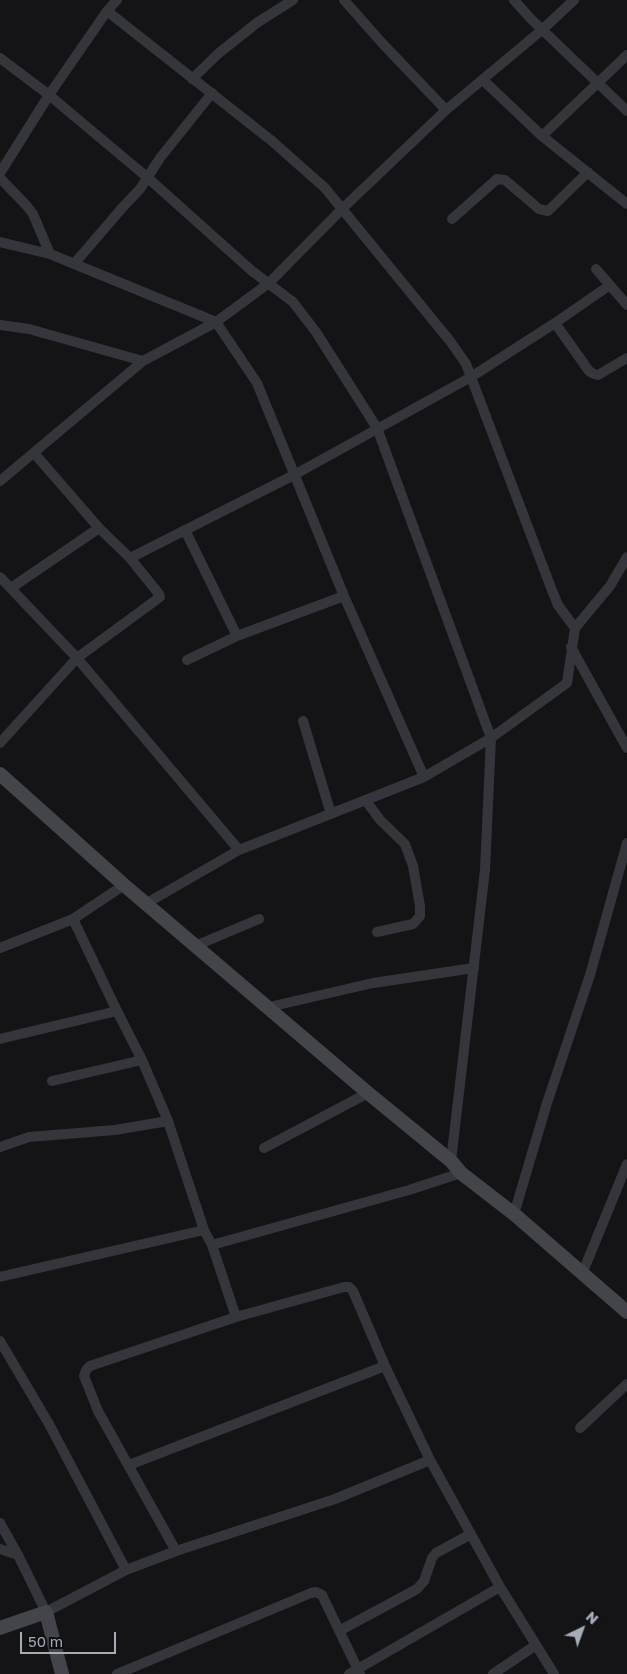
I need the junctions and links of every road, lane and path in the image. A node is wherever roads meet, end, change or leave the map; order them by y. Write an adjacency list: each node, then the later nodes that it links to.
1 (117, 0): 6 (street)
2 (293, 0): 10 (street)
3 (344, 0): 15 (street)
4 (514, 0): 7 (street)
5 (574, 0): 7 (street)
6 (107, 11): 10 (street); 14 (street)
7 (543, 29): 11 (street); 12 (street)
8 (627, 55): 12 (street)
9 (0, 58): 14 (street)
10 (192, 79): 13 (street)
11 (483, 80): 15 (street); 17 (street)
12 (597, 84): 16 (street); 17 (street)
13 (212, 93): 21 (street); 23 (street)
14 (49, 95): 19 (street); 21 (street)
15 (446, 110): 23 (street)
16 (627, 111)
17 (542, 136): 18 (street)
18 (588, 172): 22 (street); 24 (street)
19 (0, 173)
20 (0, 178): 26 (street)
21 (148, 178): 27 (street); 29 (street)
22 (627, 204)
23 (342, 208): 29 (street); 37 (street)
24 (452, 219)
25 (0, 242): 26 (street)
26 (50, 254): 27 (street)
27 (74, 264): 32 (street)
28 (596, 269): 30 (street)
29 (269, 283): 32 (street); 38 (street)
30 (610, 284): 31 (street); 33 (street)
31 (627, 305)
32 (216, 322): 36 (street); 40 (street)
33 (555, 323): 35 (street); 37 (street)
34 (0, 325): 36 (street)
35 (627, 358)
36 (143, 361): 39 (street)
37 (471, 377): 38 (street); 48 (street)
38 (377, 428): 40 (street); 54 (street)
39 (34, 453): 41 (street); 42 (street)
40 (294, 475): 43 (street); 47 (street)
41 (1, 480)
42 (99, 528): 45 (street); 46 (street)
43 (185, 530): 45 (street); 49 (street)
44 (627, 557): 48 (street)
45 (130, 558): 51 (street)
46 (4, 583): 51 (street)
47 (344, 596): 49 (street); 58 (street)
48 (575, 628): 50 (street)
49 (238, 636): 52 (street)
50 (571, 647): 54 (street); 56 (street)
51 (77, 658): 55 (street); 62 (street)
52 (187, 660)
53 (303, 721): 60 (street)
54 (491, 738): 58 (street); 70 (street)
55 (0, 743)
56 (627, 748)
57 (0, 774): 63 (street)
58 (424, 777): 59 (street)
59 (366, 801): 60 (street); 67 (street)
60 (331, 814): 62 (street)
61 (627, 843): 83 (street)
62 (239, 850): 64 (street)
63 (124, 885): 64 (street); 65 (street)
64 (147, 903): 69 (street)
65 (73, 919): 68 (street); 72 (street)
66 (259, 919): 69 (street)
67 (377, 932)
68 (1, 945)
69 (195, 946): 71 (street)
70 (474, 968): 71 (street); 80 (street)
71 (268, 1006): 76 (street)
72 (117, 1011): 73 (street); 74 (street)
73 (0, 1039)
74 (142, 1060): 75 (street); 77 (street)
75 (52, 1081)
76 (368, 1092): 79 (street); 80 (street)
77 (168, 1121): 78 (street); 84 (street)
78 (0, 1147)
79 (264, 1148)
80 (451, 1161): 82 (street)
81 (627, 1164): 86 (street)
82 (461, 1174): 83 (street); 85 (street)
83 (514, 1214): 86 (street)
84 (204, 1230): 85 (street); 87 (street)
85 (212, 1245): 89 (street)
86 (582, 1274): 88 (street)
87 (0, 1278)
88 (627, 1312)
89 (236, 1316): 91 (street); 95 (street)
90 (0, 1341): 101 (street)
91 (384, 1366): 94 (street); 95 (street)
92 (627, 1384): 93 (street)
93 (580, 1428)
94 (430, 1460): 97 (street); 99 (street)
95 (129, 1465): 99 (street)
96 (0, 1523): 100 (street)
97 (471, 1534): 102 (street); 105 (street)
98 (0, 1550): 100 (street)
99 (176, 1551): 101 (street)
100 (18, 1555): 103 (street)
101 (126, 1570): 103 (street)
102 (500, 1587): 106 (street); 107 (street)
103 (46, 1612): 104 (street); 108 (street)
104 (0, 1628)
105 (339, 1631): 107 (street); 109 (street)
106 (536, 1645): 110 (street); 111 (street)
107 (355, 1672)
108 (62, 1674)
109 (117, 1674)
110 (493, 1674)
111 (554, 1674)

